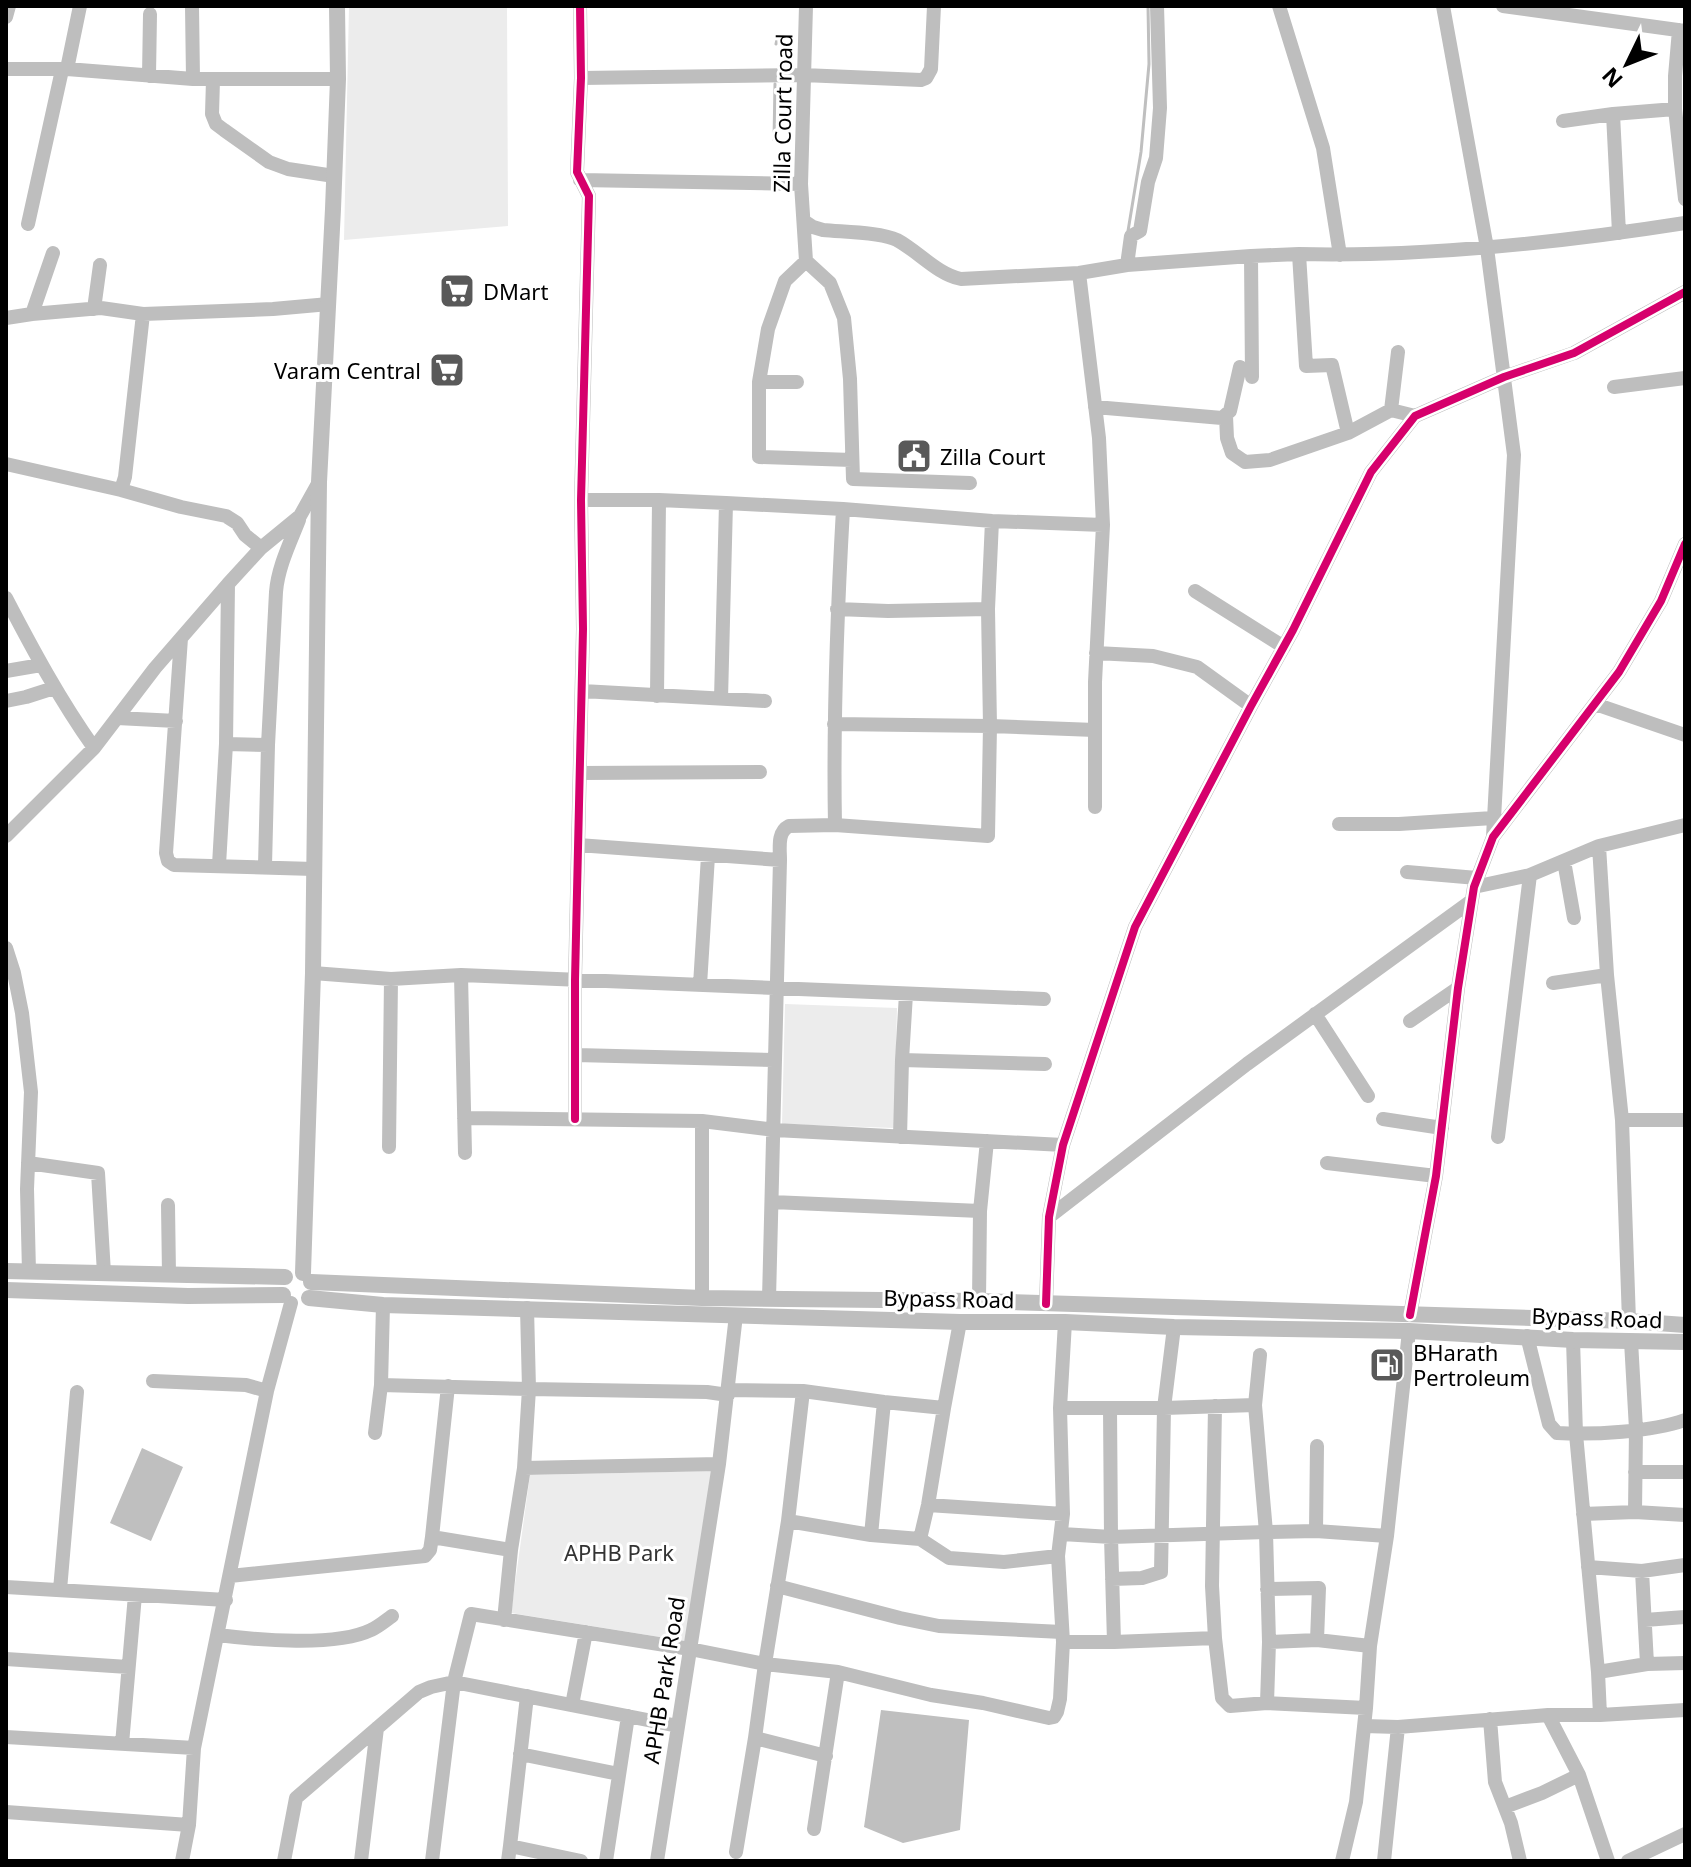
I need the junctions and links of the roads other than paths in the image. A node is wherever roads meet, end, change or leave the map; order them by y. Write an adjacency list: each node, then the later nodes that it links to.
1 (9, 6): 14 (street)
2 (80, 6): 17 (street)
3 (192, 6): 21 (street)
4 (337, 6): 22 (main road)
5 (580, 6): 20 (street)
6 (806, 6): 18 (street, Zilla Court road)
7 (934, 6): 18 (street)
8 (1157, 6): 43 (street)
9 (1279, 6): 39 (street)
10 (1443, 6): 36 (street)
11 (1503, 6): 12 (street)
12 (1544, 8): 15 (street)
13 (150, 14): 19 (street)
14 (6, 17)
15 (1682, 30): 24 (street)
16 (6, 69): 17 (street)
17 (64, 70): 19 (street); 34 (street)
18 (803, 75): 20 (street); 30 (street, Zilla Court road)
19 (149, 76): 21 (street)
20 (581, 78): 29 (street)
21 (193, 79): 23 (street)
22 (338, 79): 23 (street); 28 (main road)
23 (213, 80): 28 (street)
24 (1675, 109): 25 (street); 27 (street)
25 (1613, 114): 26 (street); 35 (street)
26 (1563, 121)
27 (1683, 146): 31 (street)
28 (334, 176): 46 (main road)
29 (580, 180): 30 (street); 69 (street)
30 (801, 184): 32 (street, Zilla Court road)
31 (1685, 199)
32 (804, 221): 41 (street, Zilla Court road); 44 (street)
33 (1685, 223): 35 (street)
34 (28, 224)
35 (1619, 233): 36 (street)
36 (1487, 248): 39 (street); 54 (street)
37 (53, 253): 48 (street)
38 (1299, 254): 39 (street); 40 (street); 63 (street)
39 (1340, 255)
40 (1251, 256): 43 (street); 53 (street)
41 (806, 261): 56 (street); 64 (street)
42 (100, 265): 47 (street)
43 (1127, 265): 44 (street)
44 (1079, 273): 59 (street)
45 (1685, 292): 54 (street)
46 (329, 304): 49 (street); 66 (main road)
47 (94, 309): 48 (street); 49 (street)
48 (32, 314): 50 (street)
49 (143, 314): 68 (street)
50 (6, 318)
51 (1398, 352): 60 (street)
52 (1240, 367): 61 (street)
53 (1252, 377)
54 (1504, 377): 62 (street); 108 (street)
55 (1685, 378): 58 (street)
56 (759, 382): 57 (street); 64 (street)
57 (797, 382)
58 (1614, 387)
59 (1095, 407): 61 (street); 75 (street)
60 (1391, 410): 62 (street); 63 (street)
61 (1226, 416): 63 (street)
62 (1415, 416): 84 (street)
63 (1348, 433)
64 (852, 460): 67 (street)
65 (6, 464): 68 (street)
66 (319, 482): 73 (street); 121 (main road)
67 (970, 483)
68 (121, 490): 77 (street)
69 (581, 500): 70 (street); 89 (street)
70 (659, 500): 71 (street); 90 (street)
71 (726, 503): 72 (street); 91 (street)
72 (843, 509): 74 (street); 81 (street)
73 (300, 516): 77 (street); 103 (street)
74 (992, 521): 75 (street); 82 (street)
75 (1103, 525): 85 (street)
76 (1685, 544): 94 (street)
77 (261, 548): 78 (street)
78 (228, 584): 83 (street); 102 (street)
79 (1195, 591): 84 (street)
80 (6, 598): 86 (street)
81 (837, 609): 82 (street); 98 (street)
82 (988, 609): 99 (street)
83 (181, 637): 96 (street); 97 (street)
84 (1284, 647): 95 (street)
85 (1096, 653): 95 (street); 100 (street)
86 (41, 665): 87 (street); 88 (street)
87 (6, 671)
88 (54, 688): 92 (street); 104 (street)
89 (582, 691): 90 (street); 106 (street)
90 (657, 696): 91 (street)
91 (721, 699): 93 (street)
92 (6, 701)
93 (765, 701)
94 (1595, 704): 101 (street); 113 (street)
95 (1251, 706): 156 (street)
96 (117, 718): 97 (street); 104 (street)
97 (176, 721): 119 (street)
98 (834, 724): 99 (street); 110 (street)
99 (990, 726): 100 (street); 110 (street)
100 (1095, 730): 107 (street)
101 (1685, 735)
102 (226, 744): 103 (street); 119 (street)
103 (268, 745): 120 (street)
104 (94, 748): 112 (street)
105 (760, 772): 106 (street)
106 (580, 773): 114 (street)
107 (1095, 807)
108 (1493, 818): 109 (street); 113 (street)
109 (1339, 824)
110 (835, 825): 117 (street)
111 (1685, 825): 115 (street)
112 (6, 836)
113 (1493, 837): 124 (street)
114 (578, 845): 116 (street); 131 (street)
115 (1599, 846): 118 (street); 129 (street)
116 (708, 856): 117 (street); 133 (street)
117 (780, 860): 135 (street)
118 (1564, 861): 123 (street); 125 (street)
119 (219, 865): 120 (street)
120 (265, 866): 121 (street)
121 (314, 869): 127 (main road)
122 (1407, 872): 124 (street)
123 (1530, 875): 124 (street); 154 (street)
124 (1474, 889): 134 (street); 138 (street)
125 (1574, 918)
126 (6, 948): 159 (street)
127 (313, 973): 130 (street); 171 (main road)
128 (461, 975): 130 (street); 131 (street); 145 (street)
129 (1607, 975): 132 (street); 148 (street)
130 (391, 979): 157 (street)
131 (575, 980): 133 (street); 140 (street)
132 (1553, 983)
133 (700, 985): 135 (street)
134 (1458, 988): 139 (street); 151 (street)
135 (776, 989): 136 (street); 141 (street)
136 (906, 994): 137 (street); 142 (street)
137 (1044, 999)
138 (1315, 1014): 144 (street); 165 (street)
139 (1410, 1021)
140 (576, 1055): 141 (street); 146 (street)
141 (774, 1060): 152 (street)
142 (902, 1060): 143 (street); 153 (street)
143 (1045, 1064)
144 (1368, 1096)
145 (464, 1118): 146 (street); 158 (street)
146 (575, 1119): 150 (street)
147 (1383, 1119): 151 (street)
148 (1622, 1120): 149 (street); 181 (street)
149 (1685, 1120)
150 (702, 1121): 152 (street); 173 (street)
151 (1442, 1128): 161 (street)
152 (775, 1130): 153 (street); 162 (street)
153 (900, 1137): 155 (street)
154 (1498, 1137)
155 (987, 1141): 156 (street); 164 (street)
156 (1063, 1145): 165 (street)
157 (389, 1147)
158 (465, 1153)
159 (28, 1163): 167 (street); 168 (street)
160 (1327, 1163): 161 (street)
161 (1436, 1176): 184 (street)
162 (772, 1202): 164 (street); 175 (street)
163 (168, 1205): 169 (street)
164 (980, 1211): 176 (street)
165 (1049, 1217): 177 (street)
166 (6, 1271): 167 (main road)
167 (29, 1272): 168 (main road)
168 (104, 1273): 169 (main road)
169 (169, 1275): 170 (main road)
170 (285, 1277): 171 (main road); 174 (main road)
171 (308, 1285): 173 (main road, Bypass Road); 174 (main road); 178 (main road, Bypass Road)
172 (6, 1290): 174 (main road)
173 (702, 1298): 175 (main road, Bypass Road)
174 (287, 1299): 196 (street)
175 (769, 1299): 176 (main road, Bypass Road)
176 (979, 1301): 177 (main road, Bypass Road)
177 (1046, 1304): 184 (main road, Bypass Road)
178 (383, 1305): 179 (main road, Bypass Road); 193 (street)
179 (527, 1308): 180 (main road, Bypass Road); 195 (street)
180 (736, 1315): 182 (main road, Bypass Road); 199 (street, APHB Park Road)
181 (1629, 1321): 184 (main road, Bypass Road); 185 (main road, Bypass Road)
182 (960, 1322): 183 (main road, Bypass Road); 203 (street)
183 (1065, 1322): 186 (main road, Bypass Road); 204 (street)
184 (1410, 1323): 186 (main road, Bypass Road); 187 (main road, Bypass Road); 227 (street)
185 (1685, 1325)
186 (1174, 1327): 206 (street)
187 (1527, 1336): 188 (main road, Bypass Road); 210 (street)
188 (1573, 1340): 189 (main road, Bypass Road); 210 (street)
189 (1631, 1341): 190 (main road, Bypass Road); 208 (street)
190 (1685, 1342)
191 (1260, 1355): 201 (street)
192 (153, 1381): 196 (street)
193 (381, 1385): 194 (street); 209 (street)
194 (448, 1386): 195 (street); 228 (street)
195 (529, 1389): 199 (street); 213 (street)
196 (267, 1391): 237 (street)
197 (803, 1391): 199 (street); 200 (street); 221 (street)
198 (77, 1392): 242 (street)
199 (728, 1392): 212 (street, APHB Park Road)
200 (884, 1402): 203 (street); 225 (street)
201 (1255, 1405): 202 (street); 223 (street)
202 (1215, 1406): 206 (street); 226 (street)
203 (944, 1408): 216 (street)
204 (1060, 1408): 205 (street); 218 (street)
205 (1110, 1408): 206 (street); 229 (street)
206 (1164, 1408): 230 (street)
207 (1685, 1420): 208 (street)
208 (1636, 1429): 210 (street); 214 (street)
209 (375, 1433)
210 (1576, 1434): 219 (street)
211 (1317, 1446): 222 (street)
212 (719, 1464): 213 (street); 257 (street, APHB Park Road)
213 (524, 1468): 232 (street)
214 (1635, 1472): 215 (street); 217 (street)
215 (1685, 1472)
216 (928, 1505): 218 (street); 231 (street)
217 (1635, 1512): 219 (street); 220 (street)
218 (1063, 1514): 224 (street)
219 (1583, 1514): 235 (street)
220 (1685, 1515)
221 (788, 1521): 225 (street); 239 (street)
222 (1316, 1531): 223 (street); 227 (street)
223 (1266, 1532): 226 (street); 241 (street)
224 (1062, 1534): 229 (street); 233 (street)
225 (871, 1535): 231 (street)
226 (1213, 1535): 230 (street); 252 (street)
227 (1387, 1536): 256 (street)
228 (432, 1537): 232 (street); 237 (street)
229 (1111, 1537): 230 (street); 238 (street)
230 (1163, 1537): 238 (street)
231 (920, 1539): 233 (street)
232 (511, 1550): 247 (street)
233 (1058, 1556): 251 (street)
234 (1685, 1565): 236 (street)
235 (1588, 1567): 236 (street); 264 (street)
236 (1642, 1571): 248 (street)
237 (230, 1576): 244 (street)
238 (1112, 1579): 254 (street)
239 (777, 1586): 251 (street); 260 (street)
240 (6, 1587): 242 (street)
241 (1267, 1589): 253 (street); 255 (street)
242 (60, 1590): 243 (street)
243 (135, 1595): 244 (street); 262 (street)
244 (226, 1600): 250 (street)
245 (392, 1616): 250 (street)
246 (1685, 1617): 248 (street)
247 (504, 1620): 249 (street); 265 (street)
248 (1645, 1620): 261 (street)
249 (586, 1632): 257 (street); 268 (street)
250 (218, 1635): 281 (street)
251 (1063, 1637): 254 (street); 263 (street)
252 (1215, 1638): 254 (street); 267 (street)
253 (1317, 1640): 255 (street); 256 (street)
254 (1114, 1642)
255 (1269, 1642): 267 (street)
256 (1370, 1646): 269 (street)
257 (690, 1649): 260 (street); 275 (street, APHB Park Road)
258 (6, 1659): 262 (street)
259 (1685, 1663): 261 (street)
260 (765, 1664): 263 (street); 279 (street)
261 (1647, 1664): 264 (street)
262 (128, 1667): 280 (street)
263 (838, 1672): 283 (street)
264 (1598, 1672): 272 (street)
265 (454, 1682): 266 (street); 277 (street); 296 (street)
266 (527, 1696): 268 (street); 282 (street)
267 (1267, 1703): 269 (street)
268 (572, 1705): 273 (street)
269 (1366, 1708): 276 (street)
270 (1685, 1710): 272 (street)
271 (1548, 1715): 272 (street); 274 (street); 285 (street)
272 (1600, 1715)
273 (628, 1716): 275 (street); 284 (street)
274 (1490, 1719): 276 (street); 286 (street)
275 (678, 1726): 299 (street, APHB Park Road)
276 (1380, 1727): 300 (street); 301 (street)
277 (377, 1728): 294 (street); 295 (street)
278 (6, 1737): 280 (street)
279 (755, 1738): 283 (street); 291 (street)
280 (122, 1744): 281 (street)
281 (194, 1748): 288 (street)
282 (520, 1754): 284 (street); 292 (street)
283 (826, 1756): 289 (street)
284 (619, 1774): 298 (street)
285 (1579, 1775): 286 (street); 303 (street)
286 (1505, 1807): 302 (street)
287 (6, 1812): 288 (street)
288 (189, 1825): 293 (street)
289 (814, 1829)
290 (1685, 1834): 304 (street)
291 (736, 1852)
292 (509, 1853): 297 (street)
293 (182, 1861)
294 (284, 1861)
295 (361, 1861)
296 (432, 1861)
297 (581, 1861)
298 (606, 1861)
299 (657, 1861)
300 (1342, 1861)
301 (1384, 1861)
302 (1520, 1861)
303 (1608, 1861)
304 (1628, 1861)

